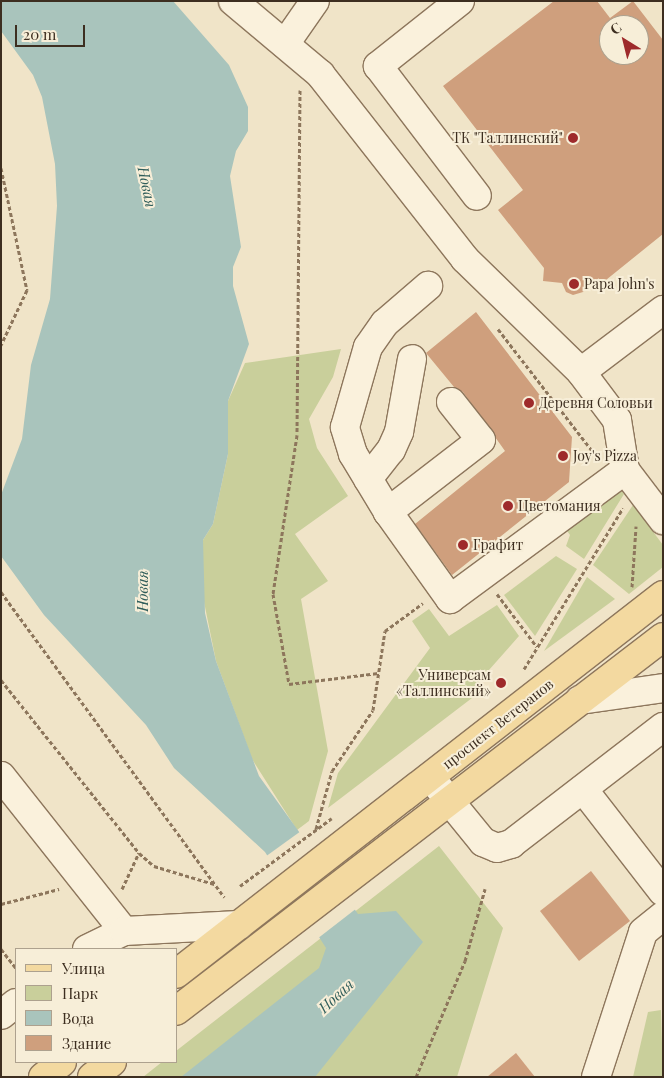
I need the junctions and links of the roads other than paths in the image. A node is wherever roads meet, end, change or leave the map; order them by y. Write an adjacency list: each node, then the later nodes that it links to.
1 (233, 1): 4 (street)
2 (315, 1): 4 (street)
3 (460, 1): 5 (street)
4 (285, 44): 9 (street)
5 (478, 196)
6 (428, 286): 11 (street)
7 (663, 310): 9 (street)
8 (412, 359): 11 (street)
9 (581, 372): 12 (street)
10 (451, 402): 13 (street)
11 (368, 479): 13 (street)
12 (632, 480): 13 (street); 14 (street)
13 (388, 512)
14 (663, 520)
15 (663, 595): 21 (main road, проспект Ветеранов)
16 (663, 637): 18 (main road, проспект Ветеранов)
17 (663, 688): 18 (street)
18 (580, 700): 23 (main road, проспект Ветеранов)
19 (663, 727): 22 (street)
20 (1, 776): 27 (street)
21 (430, 777): 23 (street); 26 (main road, проспект Ветеранов)
22 (583, 789): 23 (street); 24 (street)
23 (447, 800): 31 (main road, проспект Ветеранов)
24 (663, 892)
25 (663, 916): 37 (street)
26 (249, 918): 27 (street); 29 (main road)
27 (124, 931): 28 (street)
28 (89, 948)
29 (178, 972)
30 (15, 1004): 32 (street)
31 (178, 1009)
32 (1, 1015)
33 (61, 1063): 35 (main road)
34 (111, 1063): 36 (main road)
35 (43, 1077)
36 (92, 1077)
37 (596, 1077)

